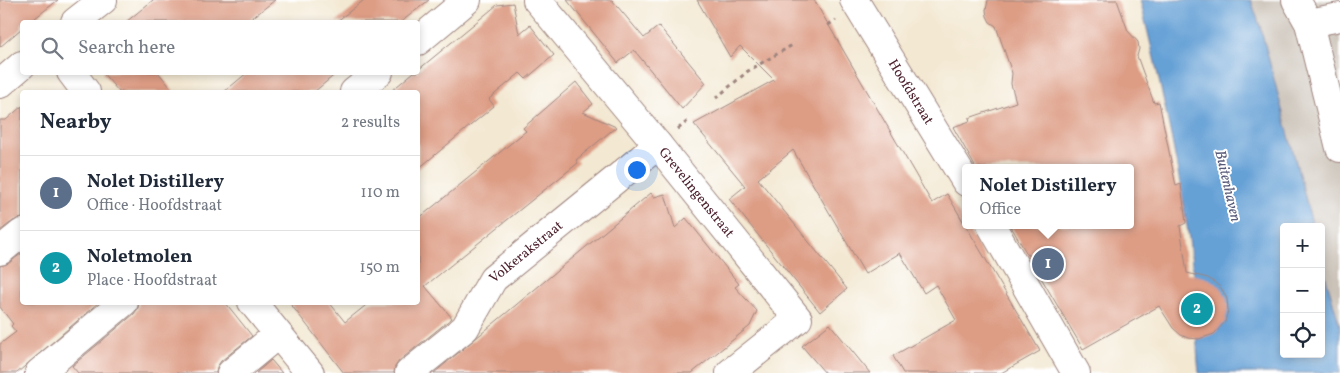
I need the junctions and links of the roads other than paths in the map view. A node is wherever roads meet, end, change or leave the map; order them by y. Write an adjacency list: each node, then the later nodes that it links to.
1 (103, 0): 7 (street)
2 (467, 0): 9 (street)
3 (537, 0): 16 (street, Grevelingenstraat)
4 (854, 0): 18 (street, Hoofdstraat)
5 (1296, 0): 8 (street)
6 (1340, 17): 8 (street)
7 (78, 20)
8 (1308, 23): 17 (street)
9 (420, 39)
10 (20, 67): 13 (street)
11 (73, 75): 14 (street)
12 (375, 75): 15 (street)
13 (0, 84)
14 (84, 90)
15 (356, 90)
16 (658, 145): 28 (street, Volkerakstraat); 29 (street, Grevelingenstraat)
17 (1340, 148)
18 (962, 176)
19 (993, 229): 30 (street)
20 (20, 235): 21 (street)
21 (0, 251)
22 (120, 305): 25 (street)
23 (254, 305): 24 (street)
24 (277, 335): 26 (street); 27 (street)
25 (39, 373)
26 (231, 373)
27 (310, 373)
28 (409, 373)
29 (730, 373)
30 (1076, 373)

